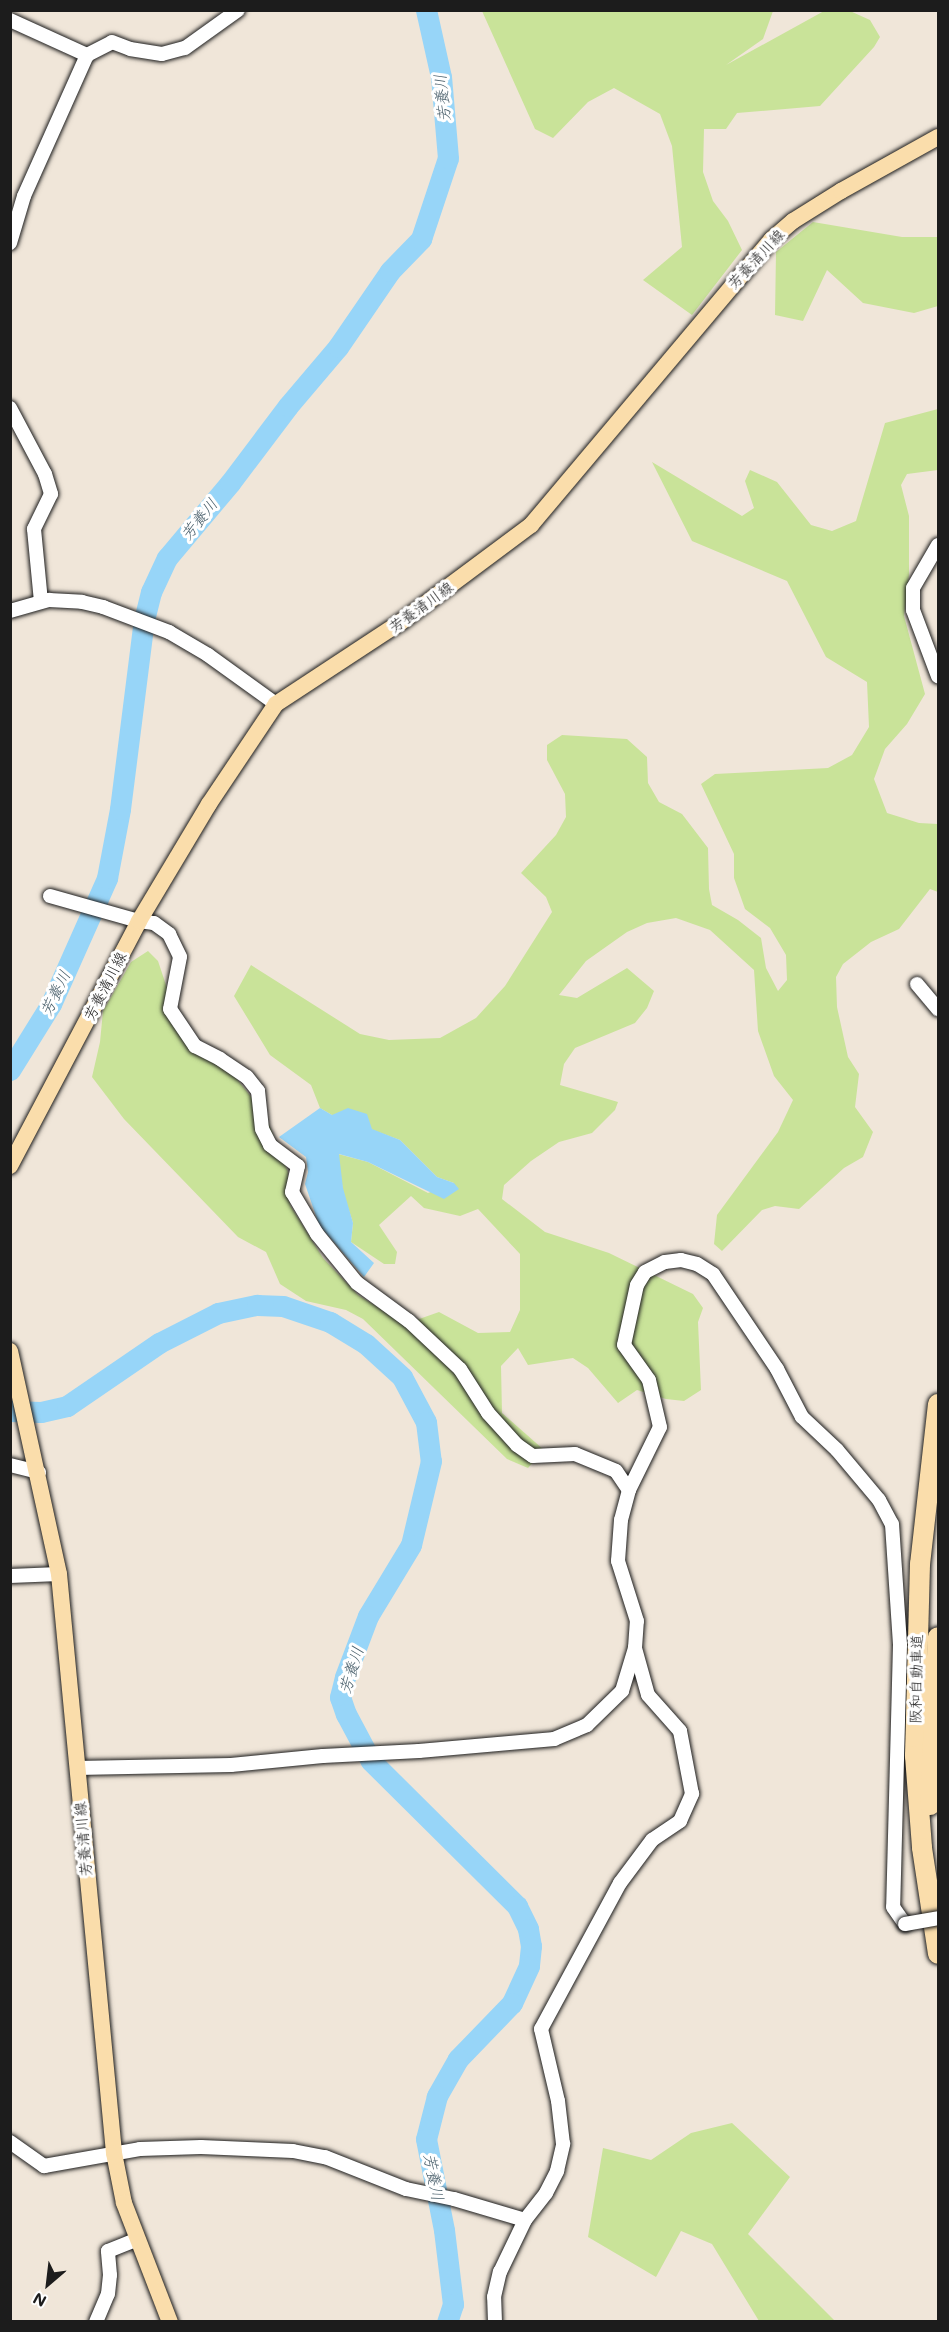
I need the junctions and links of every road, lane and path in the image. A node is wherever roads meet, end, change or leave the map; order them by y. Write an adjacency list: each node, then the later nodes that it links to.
1 (238, 10): 3 (street)
2 (10, 20): 3 (street)
3 (87, 55): 6 (street)
4 (939, 136): 13 (main road, 芳養清川線)
5 (10, 191): 6 (street)
6 (24, 196): 7 (street)
7 (10, 243)
8 (10, 408): 10 (street)
9 (939, 545): 12 (street)
10 (41, 602): 11 (street); 13 (street)
11 (10, 611)
12 (939, 676)
13 (276, 704): 15 (main road, 芳養清川線)
14 (50, 896): 15 (street)
15 (131, 919): 18 (main road, 芳養清川線); 23 (street)
16 (917, 984): 17 (street)
17 (939, 1009)
18 (10, 1166)
19 (10, 1351): 22 (main road, 芳養清川線)
20 (939, 1404): 31 (highway, 阪和自動車道)
21 (10, 1465): 22 (street)
22 (39, 1472): 24 (main road, 芳養清川線)
23 (629, 1490): 27 (street); 29 (street, bridge)
24 (59, 1574): 25 (street); 28 (main road, 芳養清川線)
25 (10, 1576)
26 (939, 1636): 30 (highway, 阪和自動車道)
27 (635, 1648): 28 (street); 34 (street)
28 (77, 1767): 33 (main road, 芳養清川線)
29 (939, 1918)
30 (939, 1950)
31 (939, 1954)
32 (10, 2142): 33 (street)
33 (114, 2152): 34 (street); 35 (main road, 芳養清川線)
34 (525, 2220): 38 (street)
35 (137, 2239): 36 (main road, 芳養清川線); 37 (street)
36 (170, 2321)
37 (96, 2322)
38 (495, 2322)

